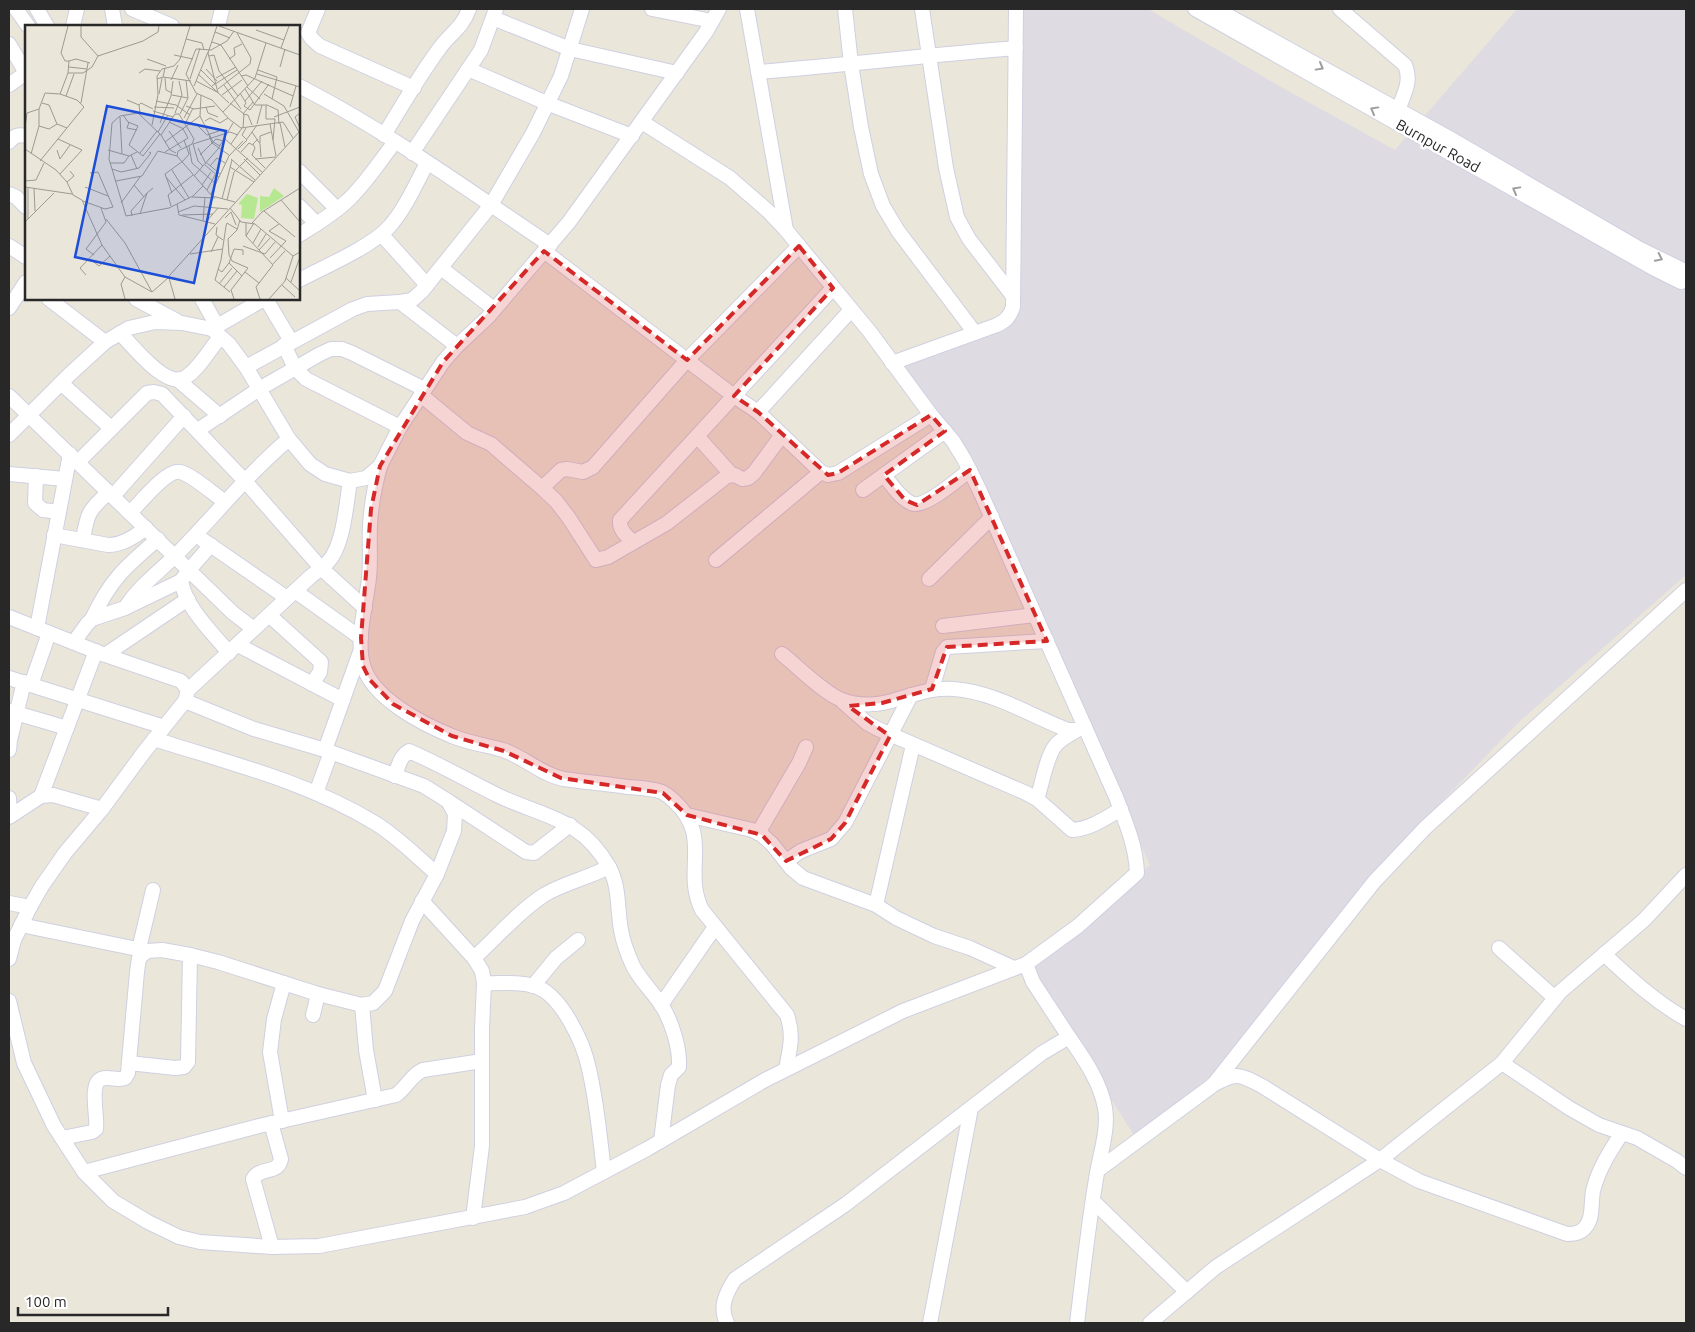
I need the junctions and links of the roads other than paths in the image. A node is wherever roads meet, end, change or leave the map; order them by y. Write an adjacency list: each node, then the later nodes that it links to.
1 (16, 9): 20 (street)
2 (37, 9): 21 (street)
3 (77, 9): 22 (street)
4 (112, 9): 23 (street)
5 (222, 9): 25 (street)
6 (318, 9): 37 (street)
7 (469, 9): 37 (street)
8 (582, 9): 27 (street)
9 (652, 9): 19 (street)
10 (747, 9): 32 (street)
11 (845, 9): 30 (street)
12 (922, 9): 29 (street)
13 (1195, 9): 62 (street, Burnpur Road, one-way to 13)
14 (1216, 9): 39 (street, one-way to 39)
15 (1340, 9): 39 (street)
16 (1015, 10): 28 (street)
17 (141, 11): 24 (street)
18 (495, 14): 27 (street); 31 (street)
19 (715, 15): 33 (street)
20 (27, 25)
21 (46, 25)
22 (73, 25)
23 (115, 25)
24 (170, 25)
25 (218, 25)
26 (9, 44): 34 (street)
27 (570, 48): 33 (street); 38 (street)
28 (1016, 48): 29 (street); 67 (street)
29 (928, 55): 30 (street); 67 (street)
30 (851, 64): 32 (street); 80 (street)
31 (468, 68): 38 (street); 45 (street)
32 (758, 72): 54 (street)
33 (677, 73): 40 (street)
34 (25, 77): 35 (street)
35 (9, 85)
36 (300, 87): 43 (street)
37 (414, 88): 43 (street)
38 (549, 104): 42 (street); 49 (street)
39 (1398, 110): 62 (street, one-way to 62)
40 (642, 122): 42 (street); 54 (street)
41 (25, 136): 44 (street)
42 (632, 136): 59 (street)
43 (389, 139): 45 (street); 52 (street)
44 (9, 142)
45 (412, 153): 46 (street)
46 (427, 163): 49 (street); 56 (street)
47 (300, 172): 52 (street)
48 (15, 196): 50 (street)
49 (491, 205): 59 (street); 61 (street)
50 (25, 206)
51 (300, 207): 53 (street)
52 (337, 209): 53 (street)
53 (317, 224): 55 (street)
54 (786, 230): 58 (street)
55 (300, 234)
56 (382, 235): 63 (street); 65 (street)
57 (9, 246): 60 (street)
58 (799, 246): 66 (street); 84 (street)
59 (547, 248): 75 (street); 84 (street)
60 (25, 257)
61 (440, 268): 65 (street); 75 (street)
62 (1685, 278)
63 (300, 279)
64 (25, 284): 74 (street)
65 (428, 285): 73 (street)
66 (832, 288): 76 (street); 93 (street)
67 (1013, 296): 80 (street)
68 (50, 300): 81 (street)
69 (138, 300): 77 (street)
70 (202, 300): 78 (street)
71 (263, 300): 78 (street)
72 (266, 300): 82 (street)
73 (400, 302): 82 (street); 83 (street)
74 (9, 308)
75 (494, 309): 83 (street)
76 (851, 310): 85 (street); 94 (street)
77 (182, 324): 78 (street); 79 (street)
78 (216, 331): 86 (street); 88 (street)
79 (120, 333): 81 (street); 88 (street)
80 (975, 334): 85 (street)
81 (105, 342): 89 (street)
82 (287, 343): 86 (street); 87 (street)
83 (457, 346): 91 (street)
84 (686, 360): 93 (street); 118 (street)
85 (892, 363): 96 (street)
86 (246, 367): 90 (street)
87 (296, 368): 90 (street); 91 (street); 99 (street)
88 (178, 380): 98 (street)
89 (61, 383): 95 (street); 100 (street)
90 (259, 389): 98 (street); 106 (street)
91 (422, 392): 99 (street); 118 (street)
92 (9, 396): 95 (street)
93 (734, 396): 94 (street); 105 (street)
94 (758, 412): 104 (street)
95 (29, 414): 103 (street); 107 (street)
96 (931, 415): 102 (street); 110 (street)
97 (184, 416): 100 (street); 101 (street); 120 (street)
98 (220, 416): 101 (street)
99 (400, 427): 108 (street)
100 (112, 428): 107 (street)
101 (198, 430): 116 (street)
102 (945, 431): 109 (street); 113 (street)
103 (9, 434)
104 (782, 434): 110 (street); 112 (street)
105 (697, 436): 112 (street); 130 (street)
106 (289, 440): 116 (street); 117 (street)
107 (74, 458): 115 (street); 120 (street)
108 (380, 466): 117 (street); 141 (street)
109 (970, 470): 113 (street); 124 (street)
110 (821, 472): 133 (street)
111 (9, 474): 114 (street)
112 (731, 474): 130 (street)
113 (884, 475): 119 (street)
114 (36, 476): 115 (street); 122 (street)
115 (65, 479): 122 (street)
116 (245, 481): 121 (street); 134 (street)
117 (350, 481): 134 (street)
118 (542, 488): 130 (street)
119 (863, 490)
120 (111, 494): 123 (street); 129 (street)
121 (226, 502): 123 (street); 126 (street)
122 (59, 512): 127 (street)
123 (130, 513): 125 (street)
124 (992, 517): 136 (street); 143 (street)
125 (146, 528): 128 (street); 129 (street)
126 (195, 534): 131 (street); 132 (street)
127 (54, 535): 129 (street); 148 (street)
128 (158, 539): 132 (street); 145 (street)
129 (83, 540)
130 (633, 542)
131 (210, 545): 135 (street); 138 (street)
132 (175, 556): 135 (street); 140 (street)
133 (716, 560)
134 (321, 568): 138 (street); 141 (street)
135 (185, 575): 139 (street); 140 (street); 147 (street)
136 (929, 578)
137 (1686, 590): 221 (street)
138 (291, 594): 142 (street); 151 (street)
139 (188, 599): 152 (street); 153 (street)
140 (125, 608): 145 (street)
141 (365, 608): 151 (street)
142 (269, 615): 147 (street); 157 (street)
143 (1035, 615): 146 (street); 149 (street)
144 (9, 617): 148 (street)
145 (92, 619): 150 (street)
146 (942, 626)
147 (254, 629): 152 (street)
148 (43, 630): 150 (street); 156 (street)
149 (1047, 641): 158 (street); 167 (street)
150 (74, 642): 153 (street)
151 (361, 644): 162 (street); 183 (street)
152 (234, 649): 157 (street); 160 (street)
153 (101, 653): 160 (street); 161 (street)
154 (782, 654): 163 (street)
155 (9, 678): 156 (street)
156 (27, 683): 161 (street); 164 (street)
157 (312, 684): 162 (street)
158 (932, 690): 159 (street); 167 (street)
159 (911, 695): 163 (street); 168 (street)
160 (186, 696): 165 (street); 173 (street)
161 (77, 700): 165 (street); 166 (street)
162 (342, 700): 173 (street)
163 (842, 700): 168 (street)
164 (12, 712): 166 (street); 172 (street)
165 (164, 727): 169 (street)
166 (66, 728): 176 (street)
167 (1081, 728): 178 (street); 181 (street)
168 (890, 736): 170 (street); 186 (street)
169 (154, 739): 175 (street); 180 (street)
170 (914, 746): 178 (street); 193 (street)
171 (806, 747): 185 (street)
172 (9, 750)
173 (328, 751): 174 (street); 175 (street)
174 (395, 776): 179 (street); 184 (street)
175 (316, 793): 188 (street)
176 (41, 796): 180 (street); 182 (street)
177 (9, 798): 182 (street)
178 (1037, 799): 181 (street)
179 (448, 801): 184 (street); 188 (street)
180 (102, 809): 194 (street)
181 (1121, 809): 204 (street)
182 (10, 816)
183 (687, 816): 185 (street); 196 (street)
184 (570, 826): 187 (street)
185 (758, 833): 186 (street)
186 (786, 861): 193 (street)
187 (609, 867): 202 (street); 212 (street)
188 (437, 874): 191 (street)
189 (1686, 875): 200 (street)
190 (153, 890): 199 (street)
191 (422, 901): 202 (street); 211 (street)
192 (9, 903): 194 (street)
193 (876, 905): 204 (street)
194 (30, 906): 195 (street)
195 (21, 925): 199 (street); 203 (street)
196 (715, 927): 212 (street); 220 (street)
197 (578, 940): 207 (street)
198 (1499, 948): 209 (street)
199 (143, 950): 201 (street); 218 (street)
200 (1604, 954): 209 (street); 214 (street)
201 (190, 955): 205 (street); 218 (street)
202 (474, 958): 206 (street)
203 (9, 960)
204 (1020, 966): 215 (street); 220 (street)
205 (284, 983): 208 (street); 224 (street)
206 (484, 983): 207 (street); 217 (street)
207 (533, 986): 232 (street)
208 (318, 994): 211 (street); 213 (street)
209 (1555, 998): 219 (street)
210 (9, 1001): 216 (street)
211 (362, 1005): 222 (street)
212 (661, 1006): 227 (street)
213 (313, 1014)
214 (1686, 1019)
215 (1069, 1037): 223 (street); 230 (street)
216 (14, 1044): 226 (street)
217 (482, 1061): 222 (street); 234 (street)
218 (129, 1063): 226 (street)
219 (1502, 1063): 225 (street); 228 (street)
220 (786, 1069): 227 (street)
221 (1213, 1085): 228 (street); 230 (street)
222 (375, 1100): 224 (street)
223 (972, 1108): 237 (street); 238 (street)
224 (277, 1122): 231 (street); 235 (street)
225 (1622, 1133): 228 (street); 229 (street)
226 (62, 1138): 231 (street)
227 (661, 1141): 232 (street)
228 (1380, 1160): 236 (street)
229 (1685, 1163)
230 (1098, 1170): 233 (street)
231 (84, 1172): 235 (street)
232 (604, 1172): 234 (street)
233 (1093, 1201): 236 (street); 239 (street)
234 (472, 1218): 235 (street)
235 (272, 1247)
236 (1187, 1292): 240 (street)
237 (727, 1323)
238 (930, 1323)
239 (1077, 1323)
240 (1150, 1323)

